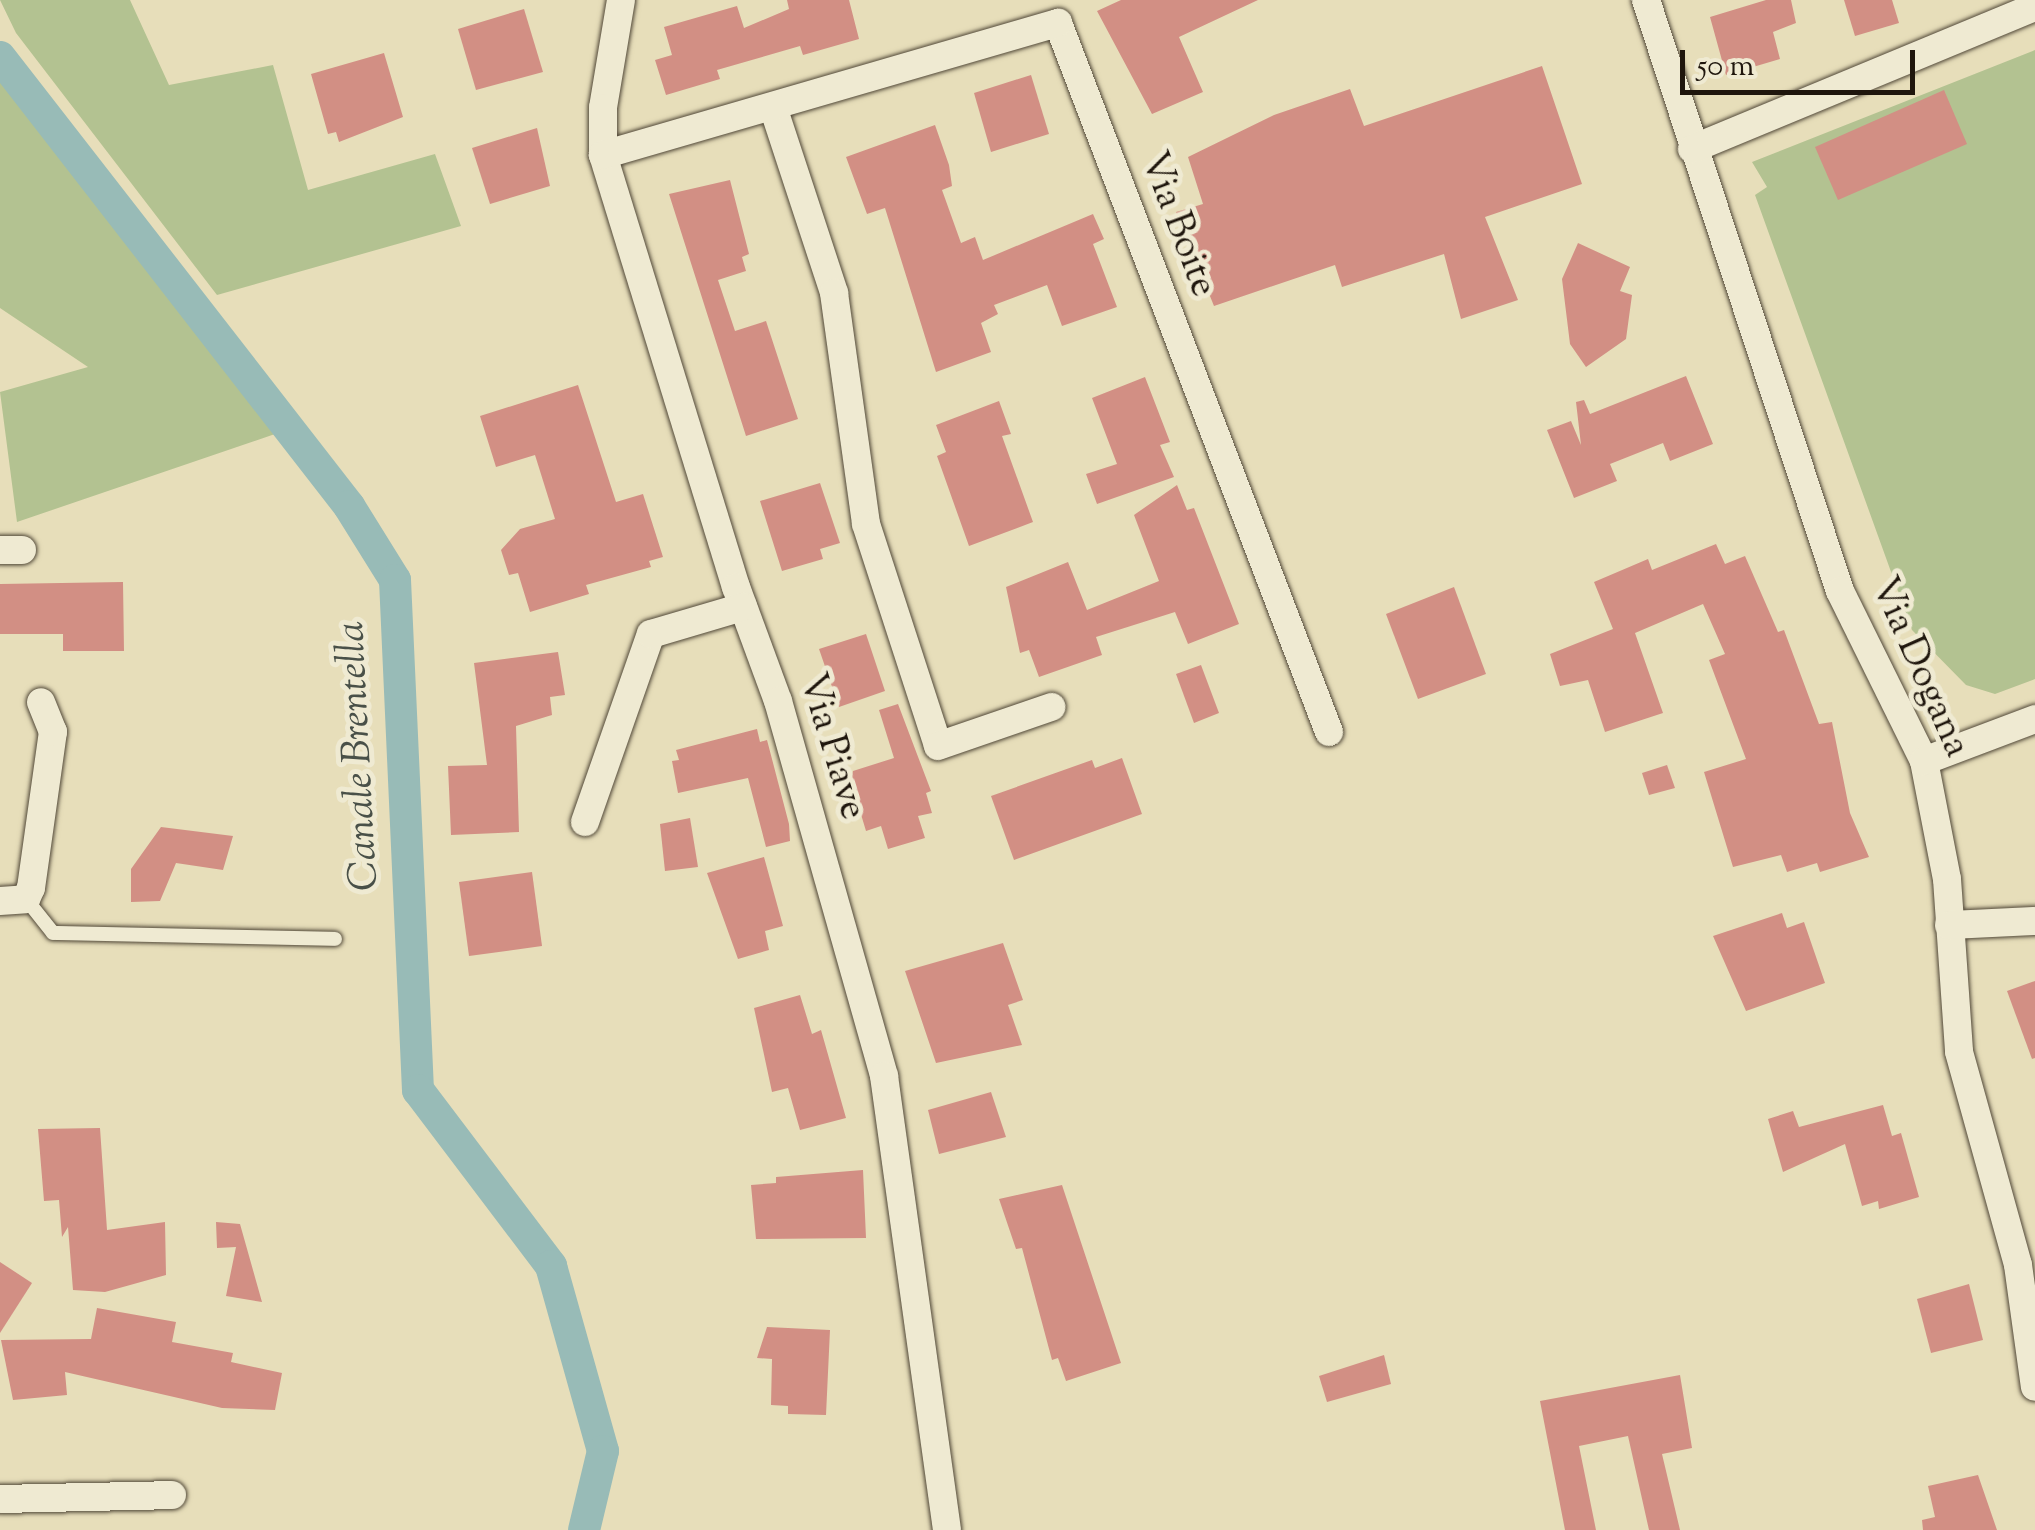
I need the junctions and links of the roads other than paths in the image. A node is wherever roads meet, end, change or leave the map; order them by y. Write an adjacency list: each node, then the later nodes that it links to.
1 (620, 0): 7 (street, Via Piave)
2 (1646, 0): 6 (street, Via Dogana)
3 (2035, 7): 6 (street)
4 (1062, 12): 5 (street, Via Boite); 12 (street, Via Boite)
5 (774, 110): 7 (street, Via Boite); 10 (street)
6 (1692, 149): 13 (street, Via Dogana)
7 (602, 155): 8 (street, Via Piave)
8 (743, 607): 14 (street); 22 (street, Via Piave)
9 (41, 702): 15 (street)
10 (1051, 706)
11 (2035, 719): 13 (street)
12 (1329, 732)
13 (1924, 762): 17 (street, Via Dogana)
14 (585, 822)
15 (13, 900): 18 (lane)
16 (2035, 921): 17 (street)
17 (1949, 926): 19 (street, Via Dogana)
18 (335, 939)
19 (2035, 1387)
20 (172, 1496): 21 (street)
21 (0, 1499)
22 (948, 1530)

